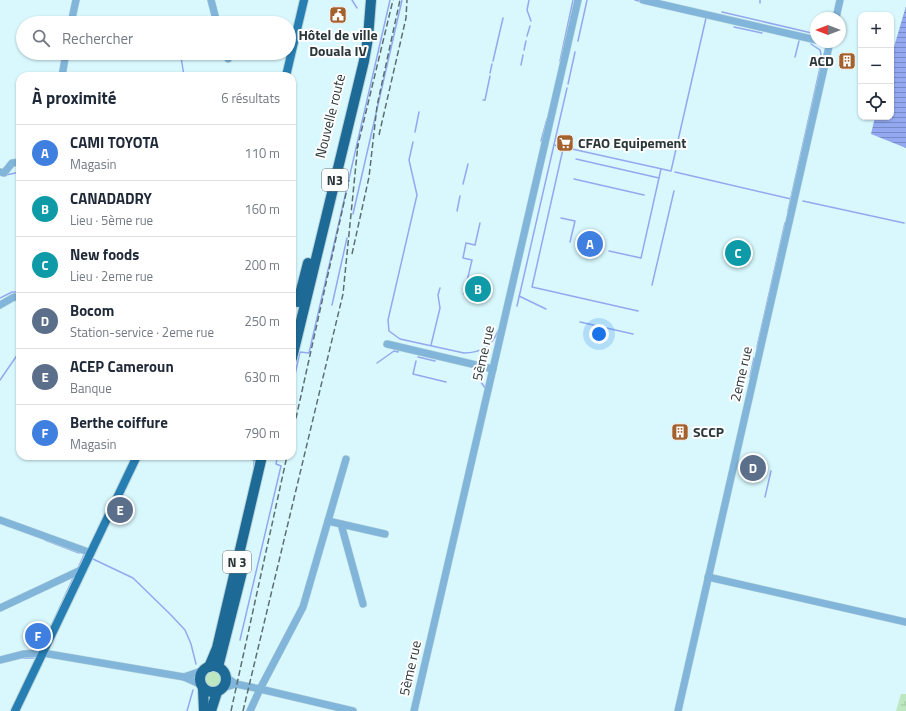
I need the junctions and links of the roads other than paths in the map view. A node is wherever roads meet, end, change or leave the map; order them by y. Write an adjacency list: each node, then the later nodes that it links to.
1 (76, 0): 10 (street)
2 (211, 0): 11 (street)
3 (302, 0): 12 (main road)
4 (365, 0): 23 (highway, Nouvelle route)
5 (371, 0): 24 (highway, Nouvelle route / N3)
6 (578, 0): 26 (street, 5ème rue)
7 (643, 0): 13 (street)
8 (840, 0): 9 (street)
9 (837, 12)
10 (73, 16)
11 (215, 16)
12 (296, 28)
13 (810, 39)
14 (828, 48): 36 (street, 2eme rue)
15 (65, 60): 17 (street)
16 (289, 60): 18 (main road)
17 (63, 72)
18 (287, 72)
19 (16, 162): 20 (street)
20 (0, 172)
21 (16, 297): 22 (street)
22 (0, 305)
23 (296, 314)
24 (296, 342)
25 (387, 344): 26 (street)
26 (493, 369): 54 (street, 5ème rue)
27 (346, 459): 31 (street)
28 (135, 460): 34 (main road)
29 (260, 460): 42 (highway)
30 (0, 520): 34 (street)
31 (328, 521): 32 (street); 47 (street)
32 (341, 524): 33 (street); 37 (street)
33 (384, 534)
34 (91, 553): 35 (main road)
35 (83, 569): 38 (street); 40 (main road)
36 (708, 577): 39 (street); 55 (street, 2eme rue)
37 (363, 604)
38 (0, 608)
39 (906, 622)
40 (43, 653): 41 (street); 43 (street); 49 (main road)
41 (0, 660)
42 (210, 668): 43 (street); 44 (highway); 46 (highway)
43 (184, 677): 46 (street)
44 (226, 677): 45 (street); 48 (highway)
45 (236, 684): 47 (street); 48 (street)
46 (202, 686): 48 (highway); 50 (highway)
47 (260, 688): 52 (street); 53 (street)
48 (220, 690): 51 (highway)
49 (15, 711)
50 (204, 711)
51 (211, 711)
52 (250, 711)
53 (353, 711)
54 (414, 711)
55 (678, 711)

